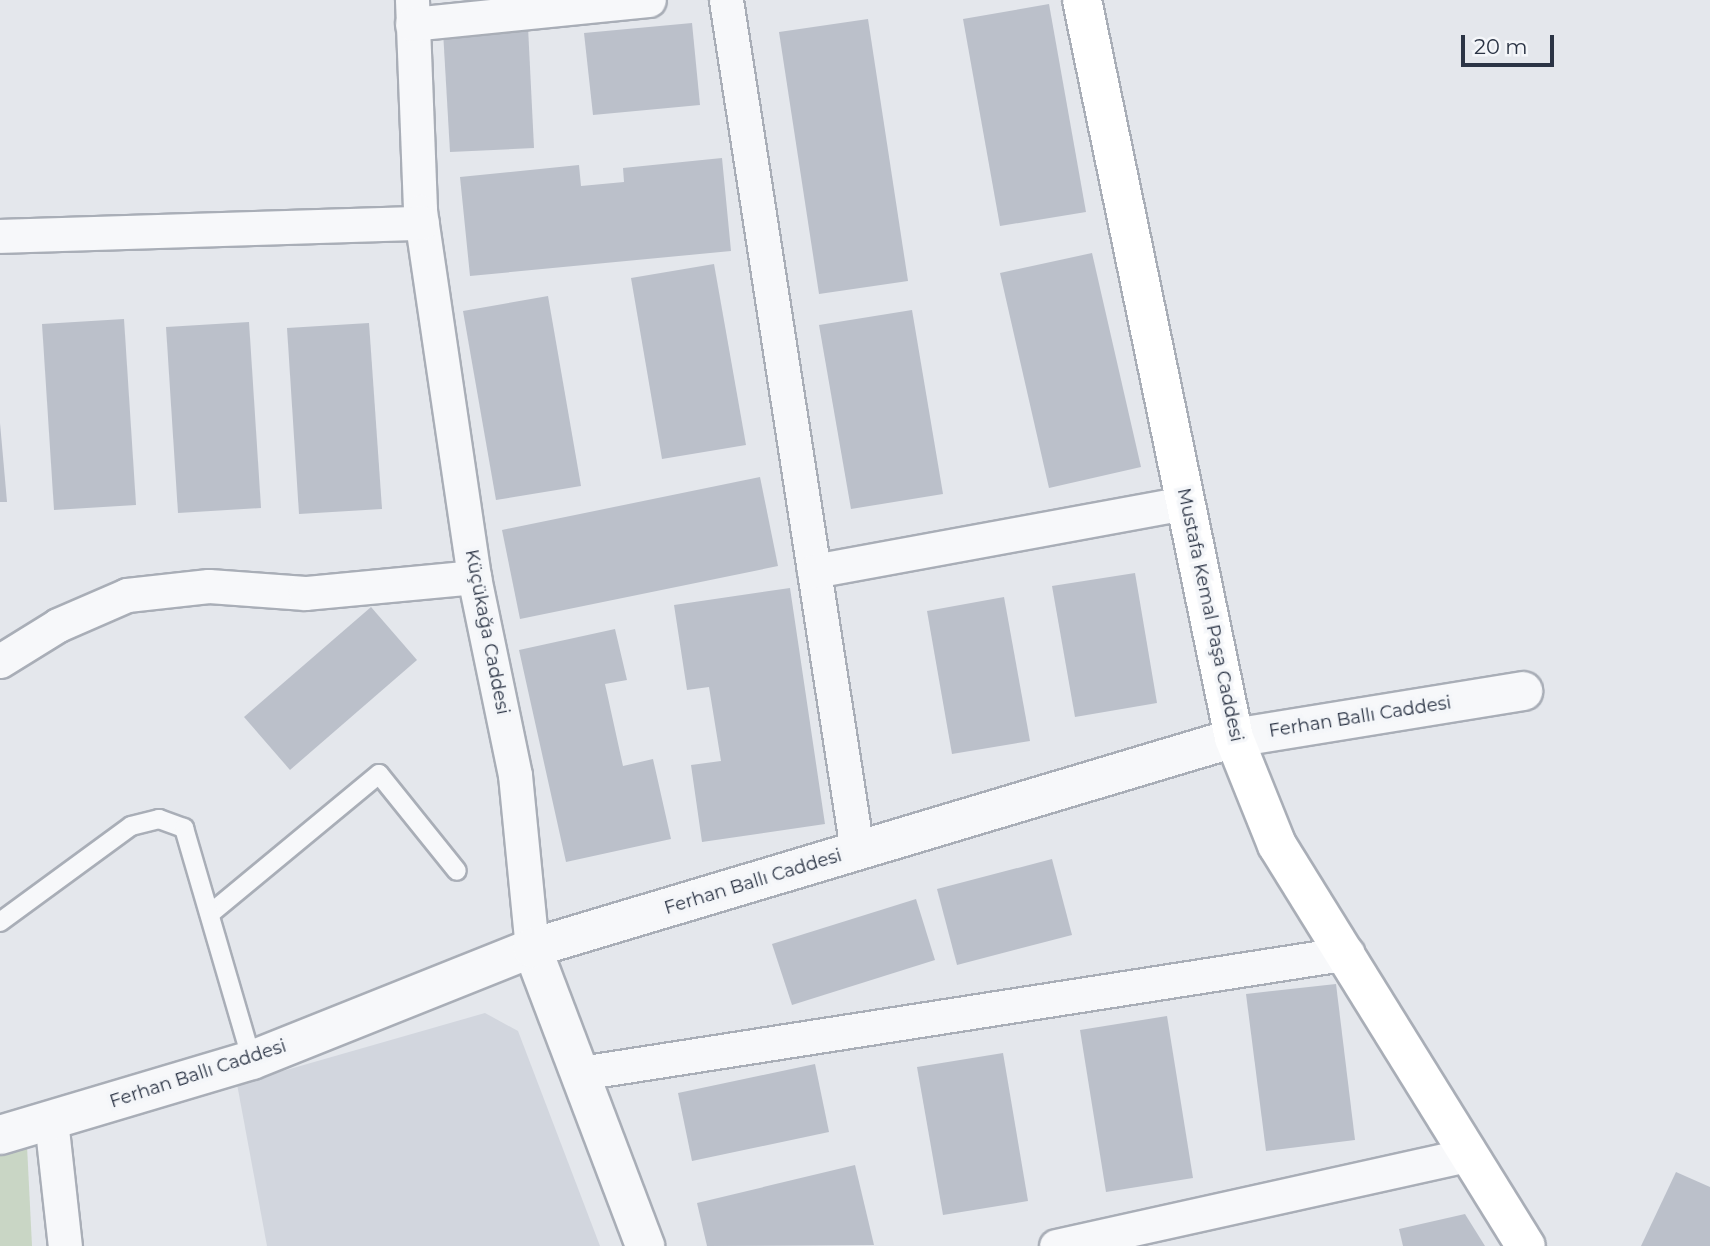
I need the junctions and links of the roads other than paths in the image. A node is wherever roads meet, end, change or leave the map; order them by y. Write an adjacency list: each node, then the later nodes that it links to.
1 (649, 0): 4 (street)
2 (726, 0): 8 (street)
3 (1082, 0): 7 (main road, Mustafa Kemal Paşa Caddesi)
4 (412, 12): 5 (street, Küçükağa Caddesi)
5 (422, 223): 6 (street); 9 (street, Küçükağa Caddesi)
6 (0, 236)
7 (1186, 503): 8 (street); 12 (main road, Mustafa Kemal Paşa Caddesi)
8 (814, 571): 13 (street)
9 (474, 577): 10 (street); 17 (street, Küçükağa Caddesi)
10 (0, 661)
11 (1523, 691): 12 (street, Ferhan Ballı Caddesi)
12 (1234, 738): 13 (street, Ferhan Ballı Caddesi); 18 (main road, Mustafa Kemal Paşa Caddesi)
13 (857, 850): 17 (street, Ferhan Ballı Caddesi)
14 (457, 871): 15 (lane)
15 (211, 913): 16 (lane); 19 (lane)
16 (0, 922)
17 (532, 948): 19 (street, Ferhan Ballı Caddesi); 20 (street, Küçükağa Caddesi)
18 (1348, 953): 20 (street); 23 (main road, Mustafa Kemal Paşa Caddesi)
19 (251, 1060): 21 (street, Ferhan Ballı Caddesi)
20 (581, 1073): 25 (street, Küçükağa Caddesi)
21 (51, 1121): 22 (street, Ferhan Ballı Caddesi); 24 (street)
22 (0, 1135)
23 (1468, 1155): 26 (street); 27 (main road, Mustafa Kemal Paşa Caddesi)
24 (65, 1246)
25 (645, 1246)
26 (1056, 1246)
27 (1525, 1246)

